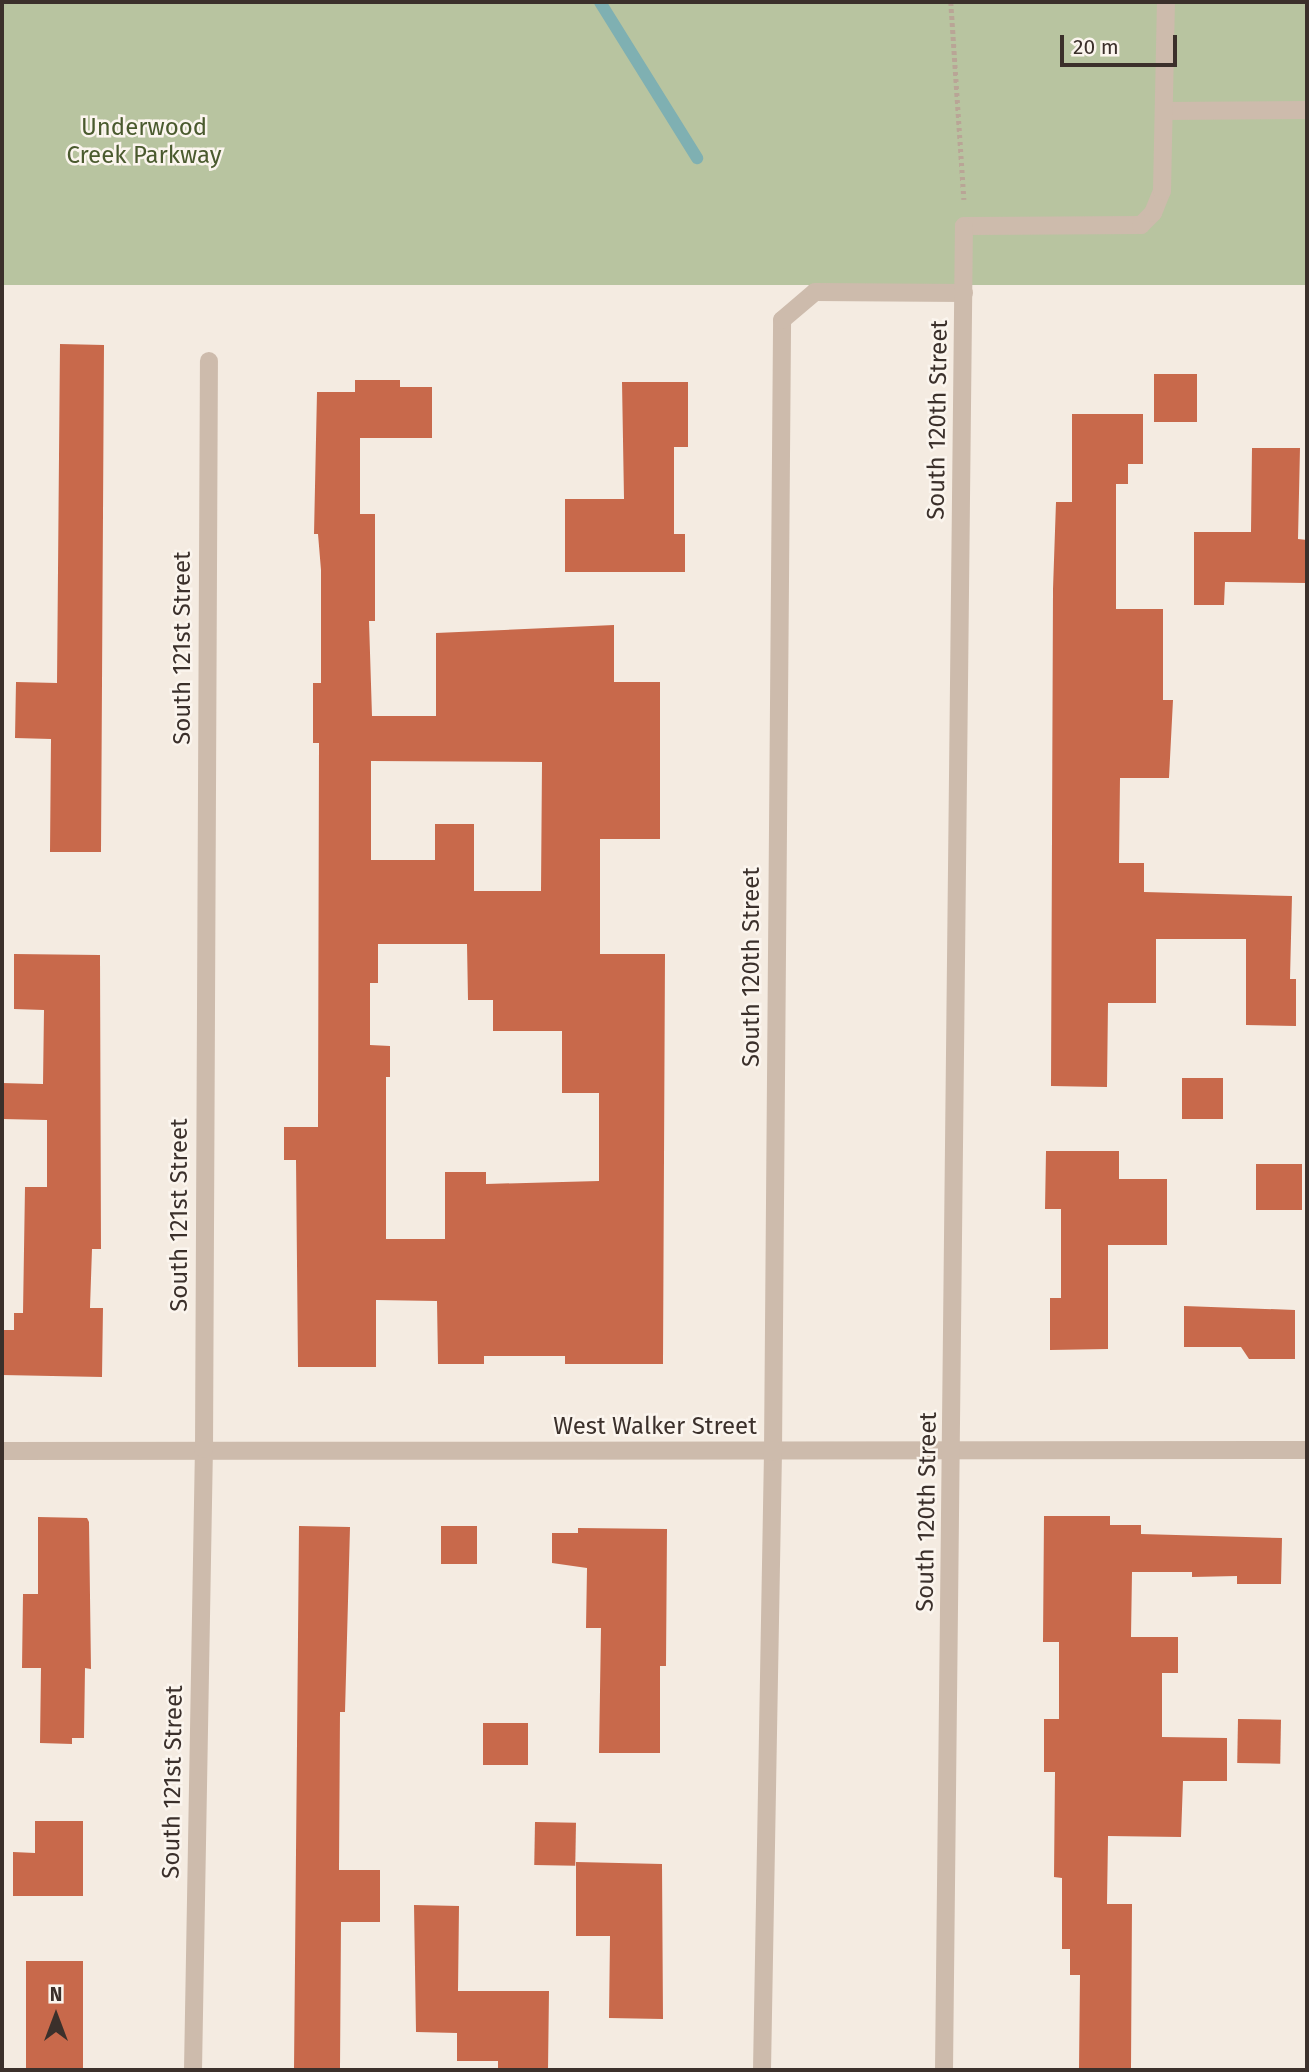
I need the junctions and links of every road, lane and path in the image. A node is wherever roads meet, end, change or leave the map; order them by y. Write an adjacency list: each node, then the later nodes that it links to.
1 (951, 2): 5 (path)
2 (1166, 2): 4 (street)
3 (1307, 110): 4 (street)
4 (1165, 111): 5 (street)
5 (964, 226): 6 (street)
6 (964, 293): 9 (street, South 120th Street); 12 (street, South 120th Street)
7 (209, 361): 8 (street, South 121st Street)
8 (204, 1449): 11 (street, West Walker Street); 12 (street, West Walker Street); 13 (street, South 121st Street)
9 (953, 1450): 10 (street, West Walker Street); 12 (street, West Walker Street); 15 (street, South 120th Street)
10 (1307, 1450)
11 (2, 1451)
12 (773, 1452): 14 (street, South 120th Street)
13 (193, 2070)
14 (762, 2070)
15 (944, 2070)

